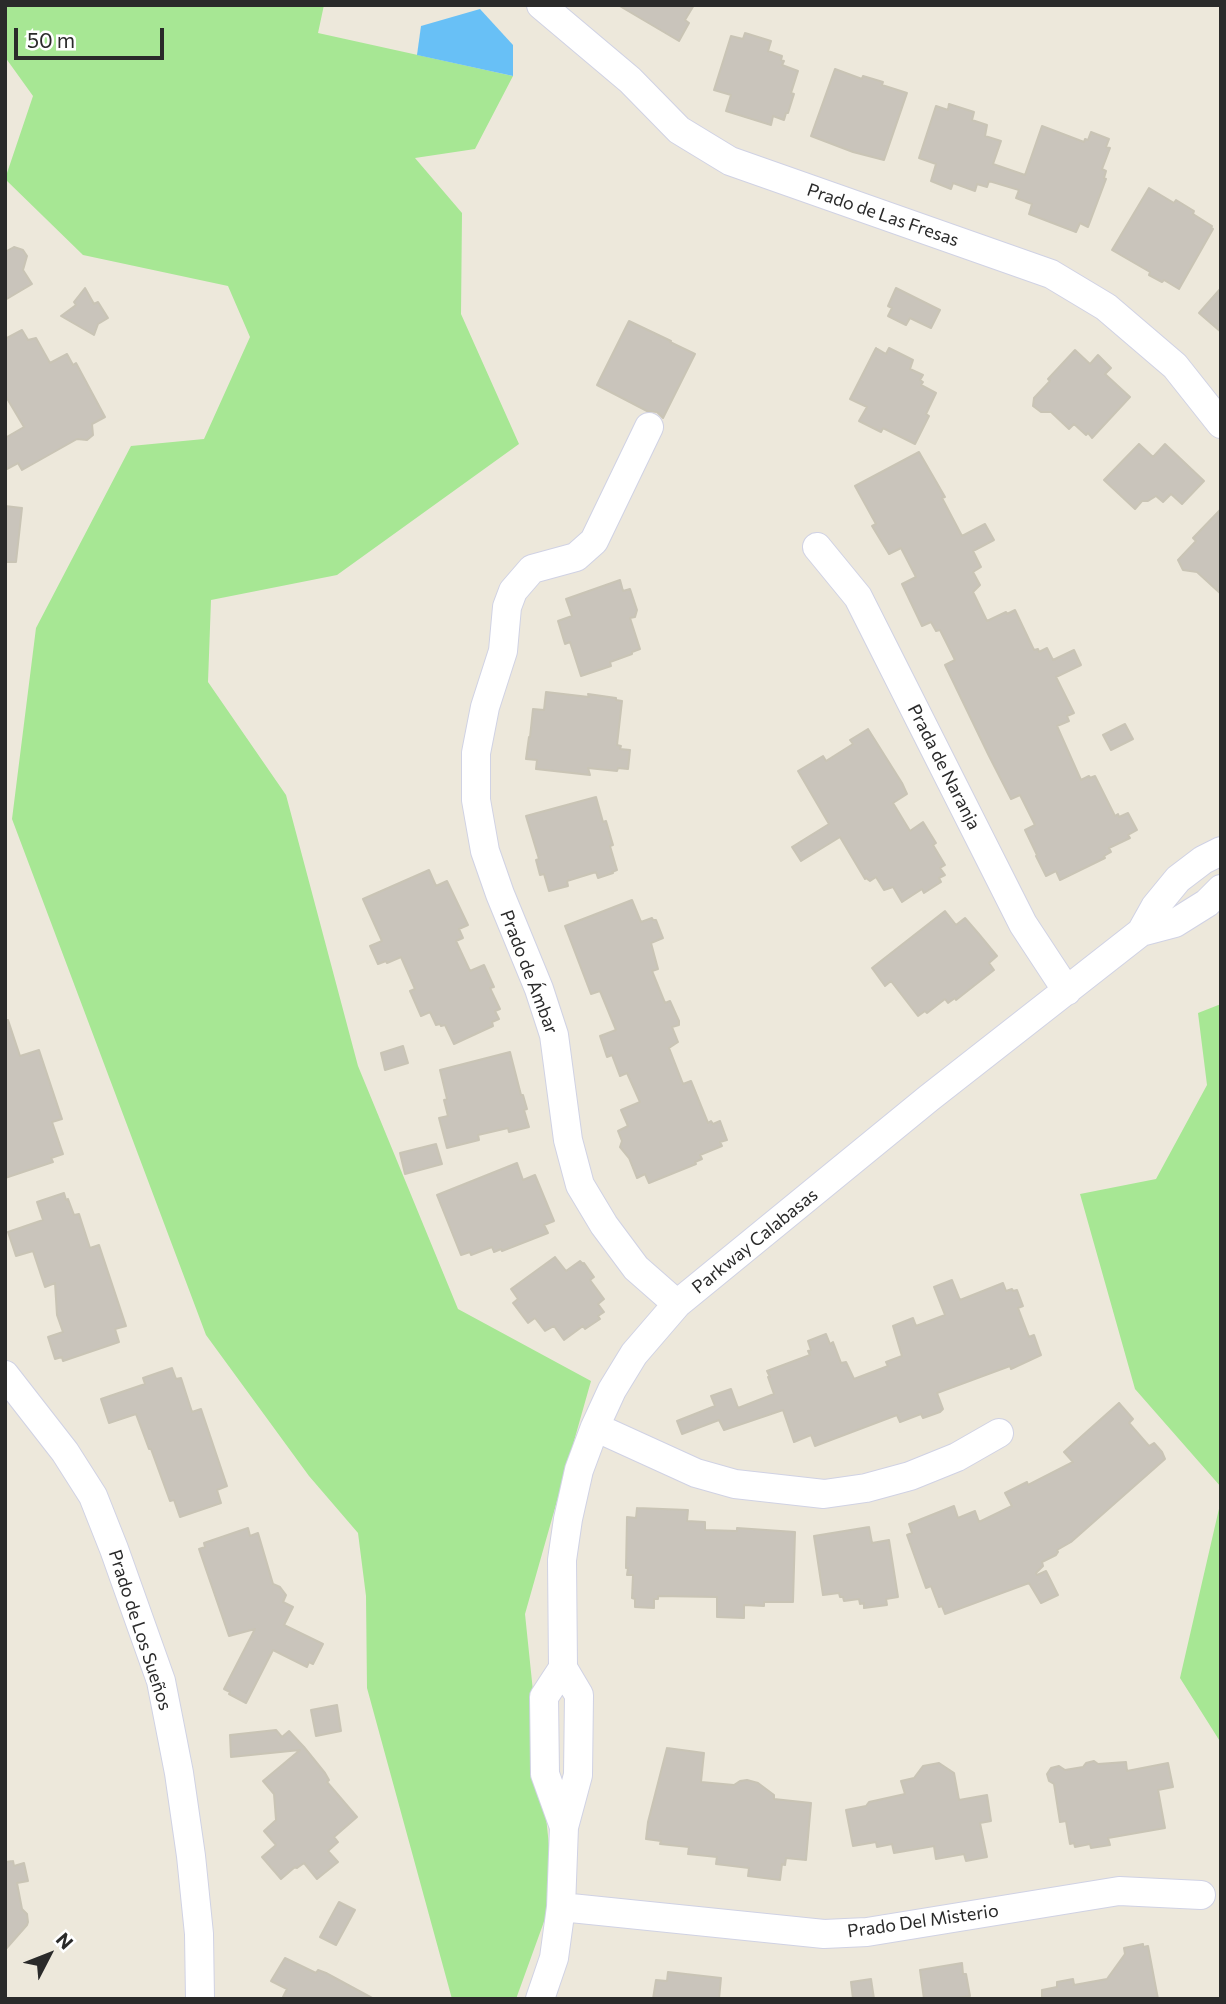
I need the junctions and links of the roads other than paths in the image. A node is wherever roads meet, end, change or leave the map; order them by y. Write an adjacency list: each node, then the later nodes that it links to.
1 (541, 5): 2 (street, Prado de Las Fresas)
2 (1221, 424)
3 (649, 427): 9 (street, Prado de Ámbar)
4 (817, 547): 8 (street, Prada de Naranja)
5 (1221, 851): 7 (street, Parkway Calabasas)
6 (1221, 889): 7 (street, Parkway Calabasas)
7 (1141, 932): 8 (street, Parkway Calabasas)
8 (1067, 991): 9 (street, Parkway Calabasas)
9 (677, 1304): 11 (street, Parkway Calabasas)
10 (5, 1375): 15 (street, Prado de Los Sueños)
11 (595, 1427): 12 (street); 14 (street, Parkway Calabasas)
12 (999, 1433)
13 (1201, 1895): 14 (street, Prado Del Misterio)
14 (561, 1907): 16 (street, Parkway Calabasas)
15 (200, 1999)
16 (540, 1999)

